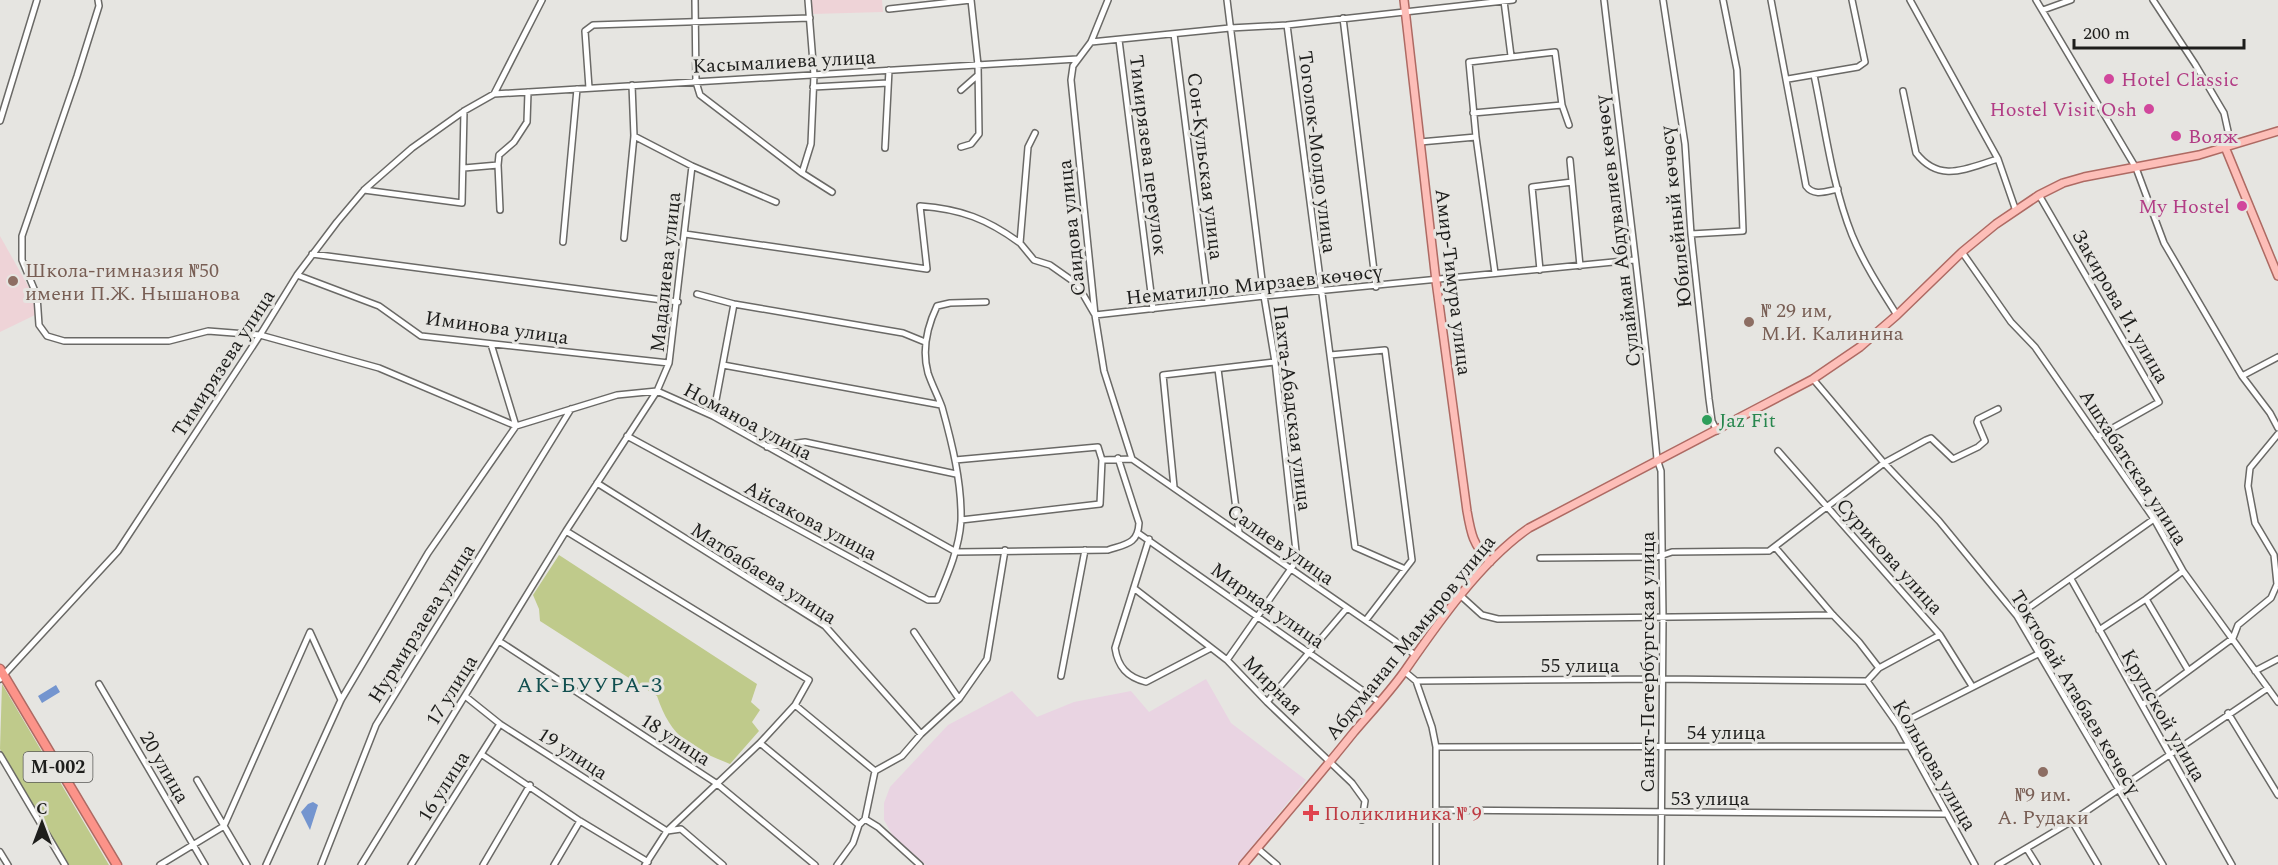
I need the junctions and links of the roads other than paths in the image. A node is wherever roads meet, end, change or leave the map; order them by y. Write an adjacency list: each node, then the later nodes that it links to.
1 (37, 0): 54 (street)
2 (98, 0): 104 (street)
3 (542, 0): 50 (street)
4 (695, 0): 27 (street)
5 (808, 0): 25 (street)
6 (971, 0): 22 (street); 35 (street)
7 (1108, 0): 32 (street, Саидова улица)
8 (1227, 0): 29 (street, Пахта-Абадская улица)
9 (1404, 0): 24 (main road, Амир-Тимура улица)
10 (1513, 0): 19 (street)
11 (1604, 0): 86 (street, Сулайман Абдувалиев көчөсү)
12 (1663, 0): 80 (street, Юбилейный көчөсү)
13 (1723, 0): 80 (street)
14 (1771, 0): 40 (street)
15 (1852, 0): 39 (street)
16 (2036, 0): 23 (street)
17 (2071, 0): 23 (street)
18 (2153, 0): 62 (street)
19 (1503, 1): 21 (street); 33 (street)
20 (1911, 1): 64 (street)
21 (1461, 2): 24 (street)
22 (890, 9)
23 (2043, 10): 69 (street)
24 (1405, 11): 26 (street); 60 (main road, Амир-Тимура улица)
25 (810, 18): 27 (street); 37 (street)
26 (1343, 18): 28 (street); 93 (street, Тоголок-Молдо улица)
27 (695, 21): 41 (street); 45 (street)
28 (1287, 25): 29 (street); 94 (street, Тоголок-Молдо улица)
29 (1230, 28): 30 (street); 96 (street, Пахта-Абадская улица)
30 (1174, 34): 31 (street); 99 (street, Сон-Кульская улица)
31 (1119, 40): 32 (street); 101 (street, Тимирязева переулок)
32 (1091, 42): 34 (street, Саидова улица)
33 (1510, 56): 51 (street); 53 (street)
34 (1077, 59): 35 (street, Касымалиева улица); 102 (street, Саидова улица)
35 (978, 65): 36 (street, Касымалиева улица); 38 (street)
36 (889, 70): 37 (street, Касымалиева улица); 42 (street)
37 (814, 75): 41 (street, Касымалиева улица); 44 (street)
38 (978, 75): 47 (street); 61 (street)
39 (1814, 75): 40 (street); 72 (street)
40 (1788, 79): 72 (street)
41 (696, 82): 43 (street, Касымалиева улица); 70 (street)
42 (888, 83): 44 (street); 63 (street)
43 (633, 86): 45 (street, Касымалиева улица); 58 (street)
44 (813, 87): 70 (street)
45 (589, 88): 46 (street, Касымалиева улица)
46 (577, 89): 49 (street, Касымалиева улица); 82 (street)
47 (962, 90)
48 (1903, 91): 64 (street)
49 (528, 92): 50 (street, Касымалиева улица); 66 (street)
50 (494, 94): 52 (street, Тимирязева улица)
51 (1562, 105): 53 (street); 55 (street)
52 (464, 111): 68 (street); 73 (street, Тимирязева улица)
53 (1473, 113): 59 (street)
54 (0, 121)
55 (1569, 125)
56 (2278, 131): 62 (main road, Абдуманап Мамыров улица)
57 (1035, 133): 83 (street)
58 (634, 136): 67 (street); 81 (street)
59 (1476, 137): 60 (street); 89 (street)
60 (1420, 142): 92 (main road, Амир-Тимура улица)
61 (961, 147)
62 (2225, 147): 69 (main road, Абдуманап Мамыров улица); 91 (main road)
63 (885, 148)
64 (1998, 159): 78 (street)
65 (1570, 160): 71 (street)
66 (498, 165): 68 (street); 77 (street)
67 (692, 166): 76 (street); 79 (street, Мадалиева улица)
68 (464, 168): 73 (street)
69 (2136, 168): 75 (main road, Абдуманап Мамыров улица); 113 (street)
70 (802, 173): 74 (street)
71 (1572, 182): 87 (street); 88 (street)
72 (1838, 189): 103 (street)
73 (364, 190): 85 (street, Тимирязева улица)
74 (832, 192)
75 (2039, 195): 78 (main road, Абдуманап Мамыров улица); 125 (street, Закирова И. улица)
76 (776, 202)
77 (500, 210)
78 (2016, 211): 84 (main road, Абдуманап Мамыров улица)
79 (685, 234): 83 (street); 97 (street, Мадалиева улица)
80 (1691, 234): 122 (street, Юбилейный көчөсү)
81 (624, 238)
82 (563, 242)
83 (1020, 243): 102 (street)
84 (1962, 252): 103 (main road, Абдуманап Мамыров улица); 125 (street, Ашхабатская улица)
85 (312, 254): 90 (street, Тимирязева улица); 97 (street)
86 (1634, 260): 87 (street, Нематилло Мирзаев көчөсү); 130 (street, Сулайман Абдувалиев көчөсү)
87 (1580, 266): 88 (street, Нематилло Мирзаев көчөсү)
88 (1540, 270): 89 (street, Нематилло Мирзаев көчөсү)
89 (1495, 273): 92 (street, Нематилло Мирзаев көчөсү)
90 (297, 275): 104 (street, Тимирязева улица); 106 (street, Иминова улица)
91 (2278, 276)
92 (1436, 281): 93 (street, Нематилло Мирзаев көчөсү); 150 (main road, Амир-Тимура улица)
93 (1376, 287): 94 (street, Нематилло Мирзаев көчөсү)
94 (1321, 291): 96 (street, Нематилло Мирзаев көчөсү); 107 (street, Тоголок-Молдо улица)
95 (697, 294): 100 (street)
96 (1264, 296): 99 (street, Нематилло Мирзаев көчөсү); 109 (street, Пахта-Абадская улица)
97 (678, 302): 110 (street, Мадалиева улица)
98 (986, 302): 105 (street)
99 (1208, 302): 101 (street, Нематилло Мирзаев көчөсү)
100 (734, 304): 105 (street); 111 (street)
101 (1153, 309): 102 (street, Нематилло Мирзаев көчөсү)
102 (1095, 315): 129 (street, Саидова улица)
103 (1897, 315): 114 (main road, Абдуманап Мамыров улица)
104 (260, 335): 120 (street); 180 (street, Тимирязева улица)
105 (925, 342): 116 (street)
106 (491, 344): 110 (street, Иминова улица); 120 (street)
107 (1330, 355): 152 (street, Тоголок-Молдо улица); 152 (street)
108 (2278, 357): 113 (street)
109 (1275, 362): 112 (street); 151 (street, Пахта-Абадская улица)
110 (669, 363): 115 (street, Мадалиева улица)
111 (723, 365): 116 (street); 119 (street)
112 (1218, 369): 136 (street); 141 (street)
113 (2242, 376): 121 (street)
114 (1813, 380): 122 (main road, Абдуманап Мамыров улица); 133 (street, Токтобай Атабаев көчөсү)
115 (657, 391): 117 (street, Номаноа улица); 119 (street, Номаноа улица); 124 (street, Мадалиева улица)
116 (941, 405): 131 (street)
117 (571, 409): 120 (street, Номаноа улица); 236 (street, Нурмирзаева улица)
118 (1998, 409): 133 (street)
119 (713, 416): 126 (street, Номаноа улица)
120 (516, 426): 190 (street, Нурмирзаева улица)
121 (2278, 428)
122 (1717, 431): 130 (main road, Абдуманап Мамыров улица)
123 (2278, 434): 155 (street)
124 (627, 436): 135 (street, Мадалиева улица); 147 (street, Айсакова улица)
125 (2097, 437): 138 (street, Ашхабатская улица)
126 (765, 447): 134 (street); 147 (street, Номаноа улица)
127 (1778, 451): 137 (street, Сурикова улица)
128 (1118, 458): 129 (street); 132 (street); 142 (street)
129 (1131, 459): 136 (street, Салиев улица)
130 (1657, 459): 148 (street, Санкт-Петербургская улица); 150 (main road, Абдуманап Мамыров улица)
131 (955, 460): 132 (street); 134 (street)
132 (1102, 460): 139 (street)
133 (1884, 463): 137 (street); 161 (street, Токтобай Атабаев көчөсү)
134 (956, 474): 139 (street)
135 (597, 483): 140 (street, Мадалиева улица); 199 (street, Матбабаева улица)
136 (1174, 487): 141 (street, Салиев улица)
137 (1827, 508): 144 (street); 167 (street, Сурикова улица)
138 (2154, 519): 153 (street, Ашхабатская улица); 154 (street)
139 (961, 520): 147 (street)
140 (566, 531): 169 (street, 17 улица); 194 (street)
141 (1239, 532): 151 (street, Салиев улица)
142 (1138, 533): 143 (street, Мирная улица); 146 (street)
143 (1149, 539): 156 (street); 162 (street, Мирная улица)
144 (1775, 547): 148 (street); 160 (street)
145 (1005, 550): 146 (street); 147 (street); 189 (street)
146 (1086, 550): 181 (street)
147 (956, 552)
148 (1663, 555): 149 (street); 163 (street, Санкт-Петербургская улица)
149 (1540, 558)
150 (1491, 562): 157 (main road, Абдуманап Мамыров улица)
151 (1290, 568): 159 (street, Салиев улица); 162 (street)
152 (1405, 569): 164 (street)
153 (2183, 571): 158 (street); 168 (street, Ашхабатская улица)
154 (2071, 579): 161 (street); 165 (street, Крупской улица)
155 (2278, 584): 168 (street)
156 (1135, 589): 170 (street, Мирная); 170 (street)
157 (1461, 596): 163 (street); 173 (main road, Абдуманап Мамыров улица)
158 (2146, 599): 165 (street); 177 (street)
159 (1347, 608): 164 (street, Салиев улица); 171 (street)
160 (1833, 615): 163 (street); 176 (street)
161 (2017, 616): 172 (street, Токтобай Атабаев көчөсү)
162 (1258, 617): 171 (street, Мирная улица); 175 (street)
163 (1663, 617): 182 (street, Санкт-Петербургская улица)
164 (1366, 620): 173 (street, Салиев улица)
165 (2099, 630): 195 (street, Крупской улица)
166 (914, 632): 189 (street)
167 (1940, 635): 176 (street); 186 (street, Сурикова улица)
168 (2233, 638): 177 (street); 179 (street, Ашхабатская улица)
169 (499, 641): 188 (street, 17 улица); 210 (street, 18 улица)
170 (1211, 648): 175 (street, Мирная)
171 (1311, 653): 191 (street); 192 (street, Мирная улица)
172 (2040, 653): 186 (street); 212 (street, Токтобай Атабаев көчөсү)
173 (1414, 654): 178 (main road, Абдуманап Мамыров улица)
174 (2278, 659): 179 (street)
175 (1227, 660): 191 (street, Мирная)
176 (1878, 668): 184 (street)
177 (2188, 670): 195 (street)
178 (1404, 671): 183 (street); 192 (main road, Абдуманап Мамыров улица)
179 (2255, 671): 187 (street, Ашхабатская улица)
180 (1, 674): 231 (highway, M-002)
181 (1061, 676)
182 (1662, 679): 183 (street, 55 улица); 184 (street, 55 улица); 203 (street, Санкт-Петербургская улица)
183 (1416, 681): 202 (street)
184 (1867, 681): 198 (street, Кольцова улица)
185 (99, 684): 224 (street, 20 улица)
186 (1972, 686): 198 (street)
187 (2268, 688): 193 (street, Ашхабатская улица); 196 (street)
188 (465, 696): 197 (street, 19 улица); 237 (street, 17 улица)
189 (959, 699): 199 (street)
190 (341, 700): 222 (street); 235 (street, Нурмирзаева улица)
191 (1267, 702): 207 (street, Мирная)
192 (1379, 702): 207 (main road, Абдуманап Мамыров улица)
193 (2278, 702)
194 (795, 705): 200 (street); 208 (street)
195 (2142, 705): 205 (street, Крупской улица)
196 (2228, 713): 205 (street); 213 (street)
197 (500, 724): 204 (street, 16 улица); 223 (street, 19 улица)
198 (1898, 725): 201 (street, Кольцова улица)
199 (921, 734): 208 (street)
200 (760, 743): 210 (street); 221 (street)
201 (1909, 746): 203 (street, 54 улица); 216 (street, Кольцова улица)
202 (1436, 747): 203 (street, 54 улица); 214 (street)
203 (1662, 747): 215 (street, Санкт-Петербургская улица)
204 (481, 754): 211 (street); 238 (street, 16 улица)
205 (2169, 754): 212 (street); 254 (street, Крупской улица)
206 (0, 755): 230 (street)
207 (1329, 762): 218 (street, Мирная); 225 (main road, Абдуманап Мамыров улица)
208 (875, 771): 217 (street)
209 (196, 780): 222 (street)
210 (716, 783): 223 (street); 242 (street, 18 улица)
211 (530, 785): 219 (street); 239 (street)
212 (2118, 789): 220 (street); 253 (street, Токтобай Атабаев көчөсү)
213 (2278, 795)
214 (1437, 810): 215 (street, 53 улица); 247 (street)
215 (1662, 813): 216 (street, 53 улица); 248 (street, Санкт-Петербургская улица)
216 (1947, 814): 249 (street, Кольцова улица)
217 (865, 819): 221 (street); 244 (street)
218 (1362, 820)
219 (580, 821): 228 (street); 240 (street)
220 (2072, 821): 226 (street); 252 (street)
221 (859, 825): 243 (street)
222 (224, 826): 224 (street); 234 (street)
223 (667, 831): 228 (street); 241 (street, 19 улица)
224 (193, 845): 232 (street); 233 (street, 20 улица)
225 (1257, 848): 245 (main road, Абдуманап Мамыров улица); 246 (street)
226 (2027, 849): 250 (street); 251 (street)
227 (0, 852): 229 (street)
228 (647, 863)
229 (8, 865)
230 (65, 865)
231 (117, 865)
232 (160, 865)
233 (205, 865)
234 (247, 865)
235 (266, 865)
236 (321, 865)
237 (361, 865)
238 (411, 865)
239 (483, 865)
240 (554, 865)
241 (723, 865)
242 (815, 865)
243 (837, 865)
244 (920, 865)
245 (1243, 865)
246 (1277, 865)
247 (1436, 865)
248 (1661, 865)
249 (1975, 865)
250 (1998, 865)
251 (2037, 865)
252 (2098, 865)
253 (2163, 865)
254 (2232, 865)

